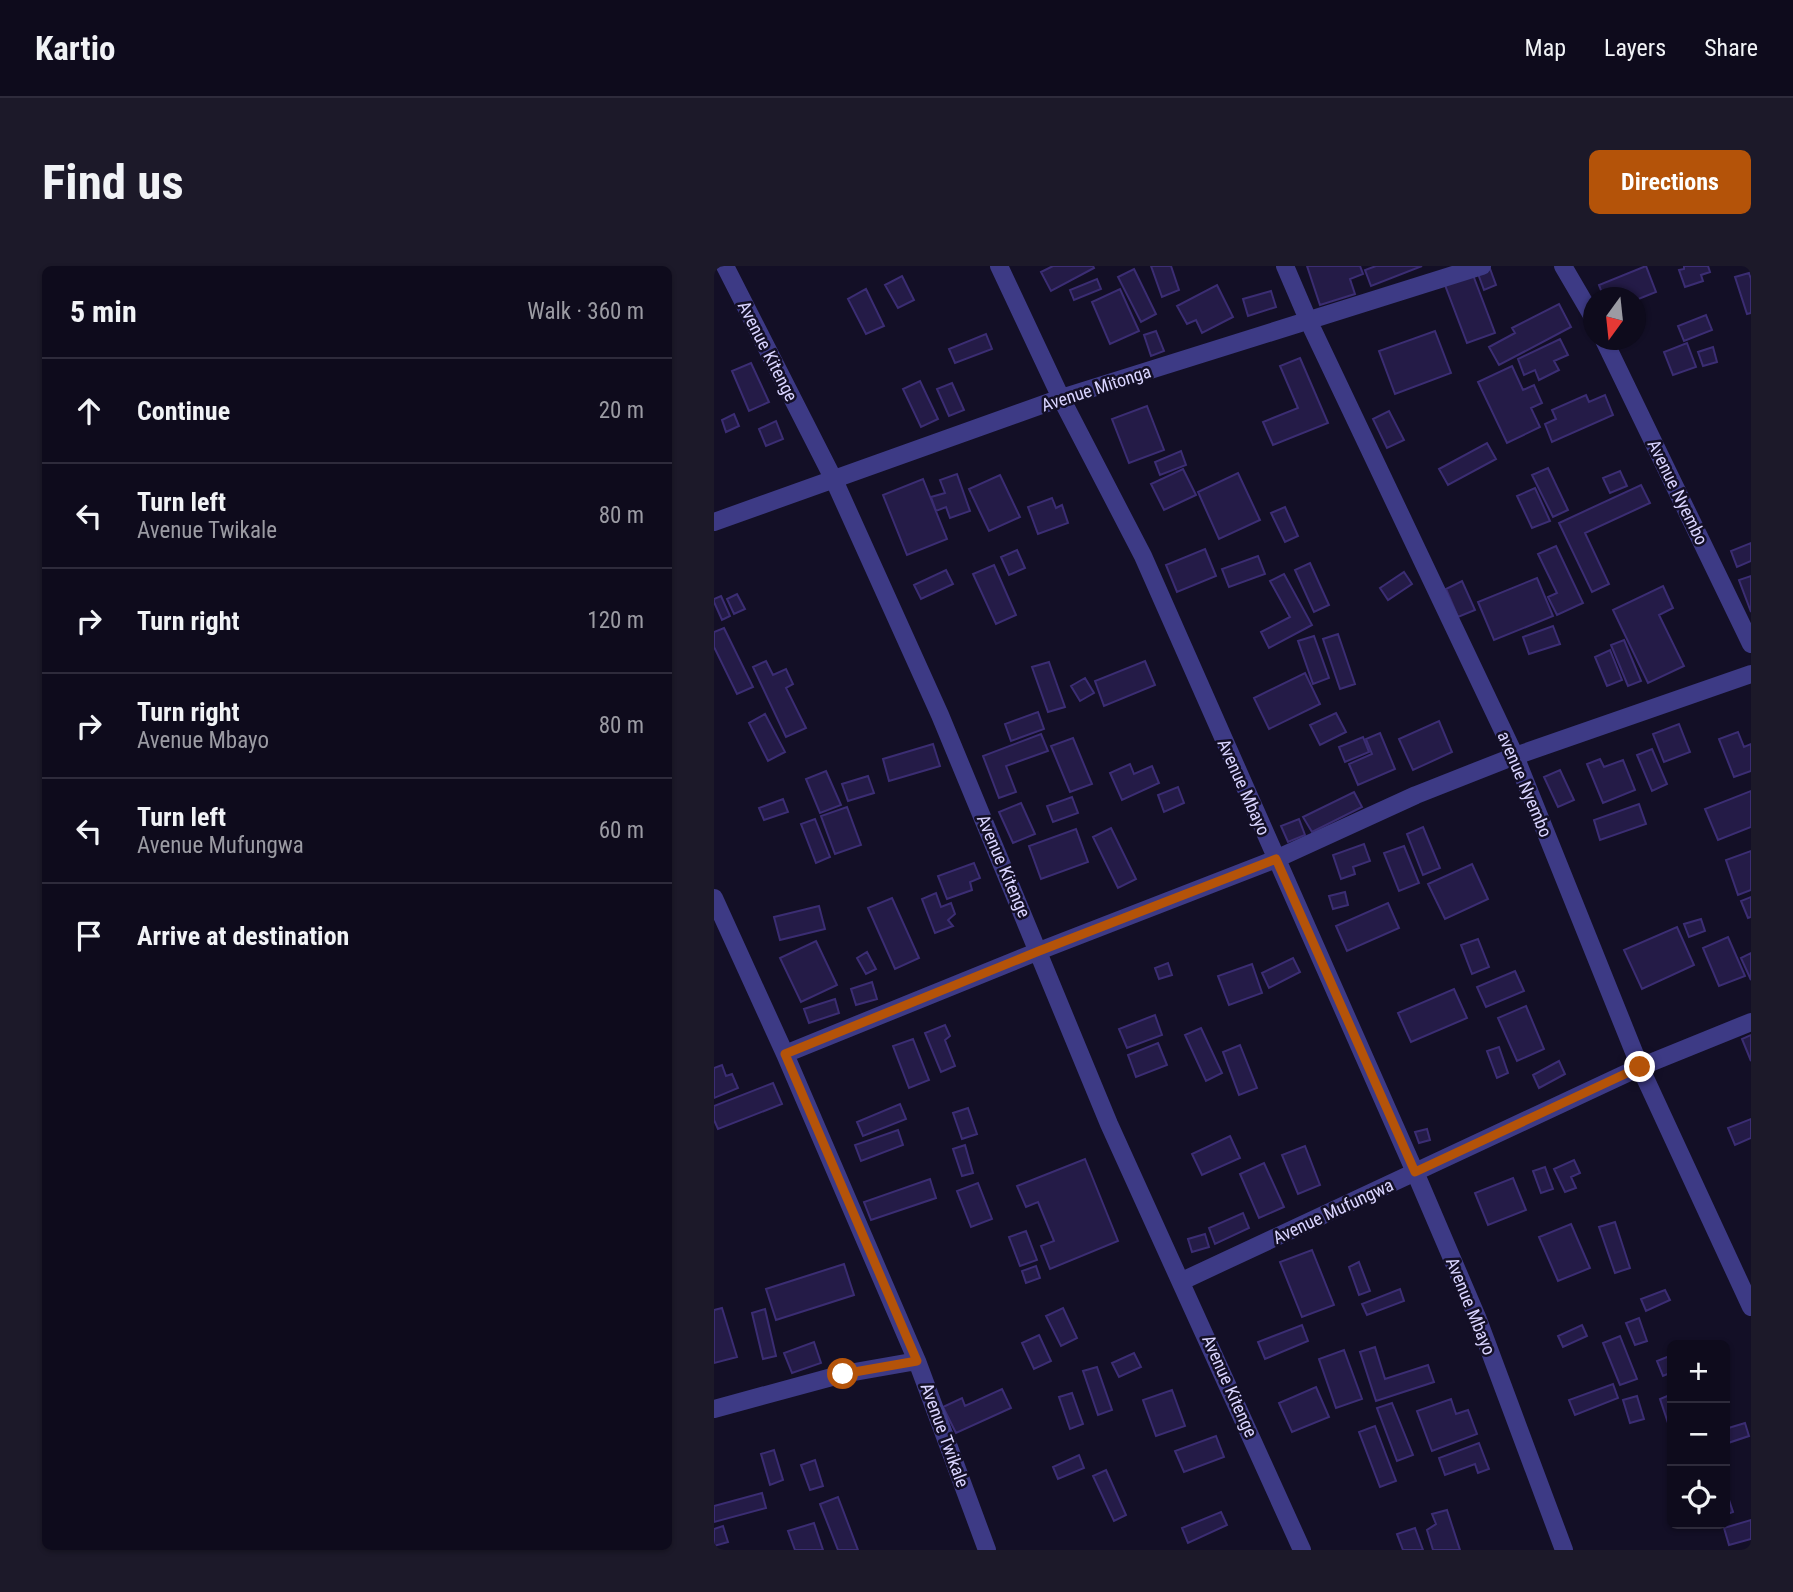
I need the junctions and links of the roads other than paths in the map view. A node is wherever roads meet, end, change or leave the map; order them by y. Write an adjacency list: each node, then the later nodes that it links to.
1 (725, 266): 10 (street, Avenue Kitenge)
2 (999, 266): 9 (street, Avenue Mbayo)
3 (1284, 266): 7 (street, avenue Nyembo)
4 (1482, 266): 7 (street, Avenue Mitonga)
5 (1563, 266): 6 (street)
6 (1583, 300)
7 (1308, 321): 9 (street, Avenue Mitonga); 14 (street, avenue Nyembo)
8 (1609, 350): 12 (street, Avenue Nyembo)
9 (1061, 398): 10 (street, Avenue Mitonga); 15 (street, Avenue Mbayo)
10 (834, 480): 11 (street, Avenue Mitonga); 17 (street, Avenue Kitenge)
11 (714, 522)
12 (1751, 644)
13 (1751, 674): 14 (street)
14 (1515, 756): 15 (street); 20 (street, avenue Nyembo)
15 (1276, 859): 17 (street); 21 (street, Avenue Mbayo)
16 (714, 898): 19 (street, Avenue Twikale)
17 (1039, 951): 19 (street); 22 (street, Avenue Kitenge)
18 (1751, 1021): 20 (street, Avenue Mufungwa)
19 (785, 1054): 24 (street, Avenue Twikale)
20 (1640, 1067): 21 (street, Avenue Mufungwa); 23 (street, avenue Nyembo)
21 (1415, 1172): 22 (street, Avenue Mufungwa); 28 (street, Avenue Mbayo)
22 (1182, 1281): 27 (street, Avenue Kitenge)
23 (1751, 1307)
24 (917, 1361): 25 (street); 26 (street, Avenue Twikale)
25 (714, 1409)
26 (987, 1550)
27 (1302, 1550)
28 (1564, 1550)

